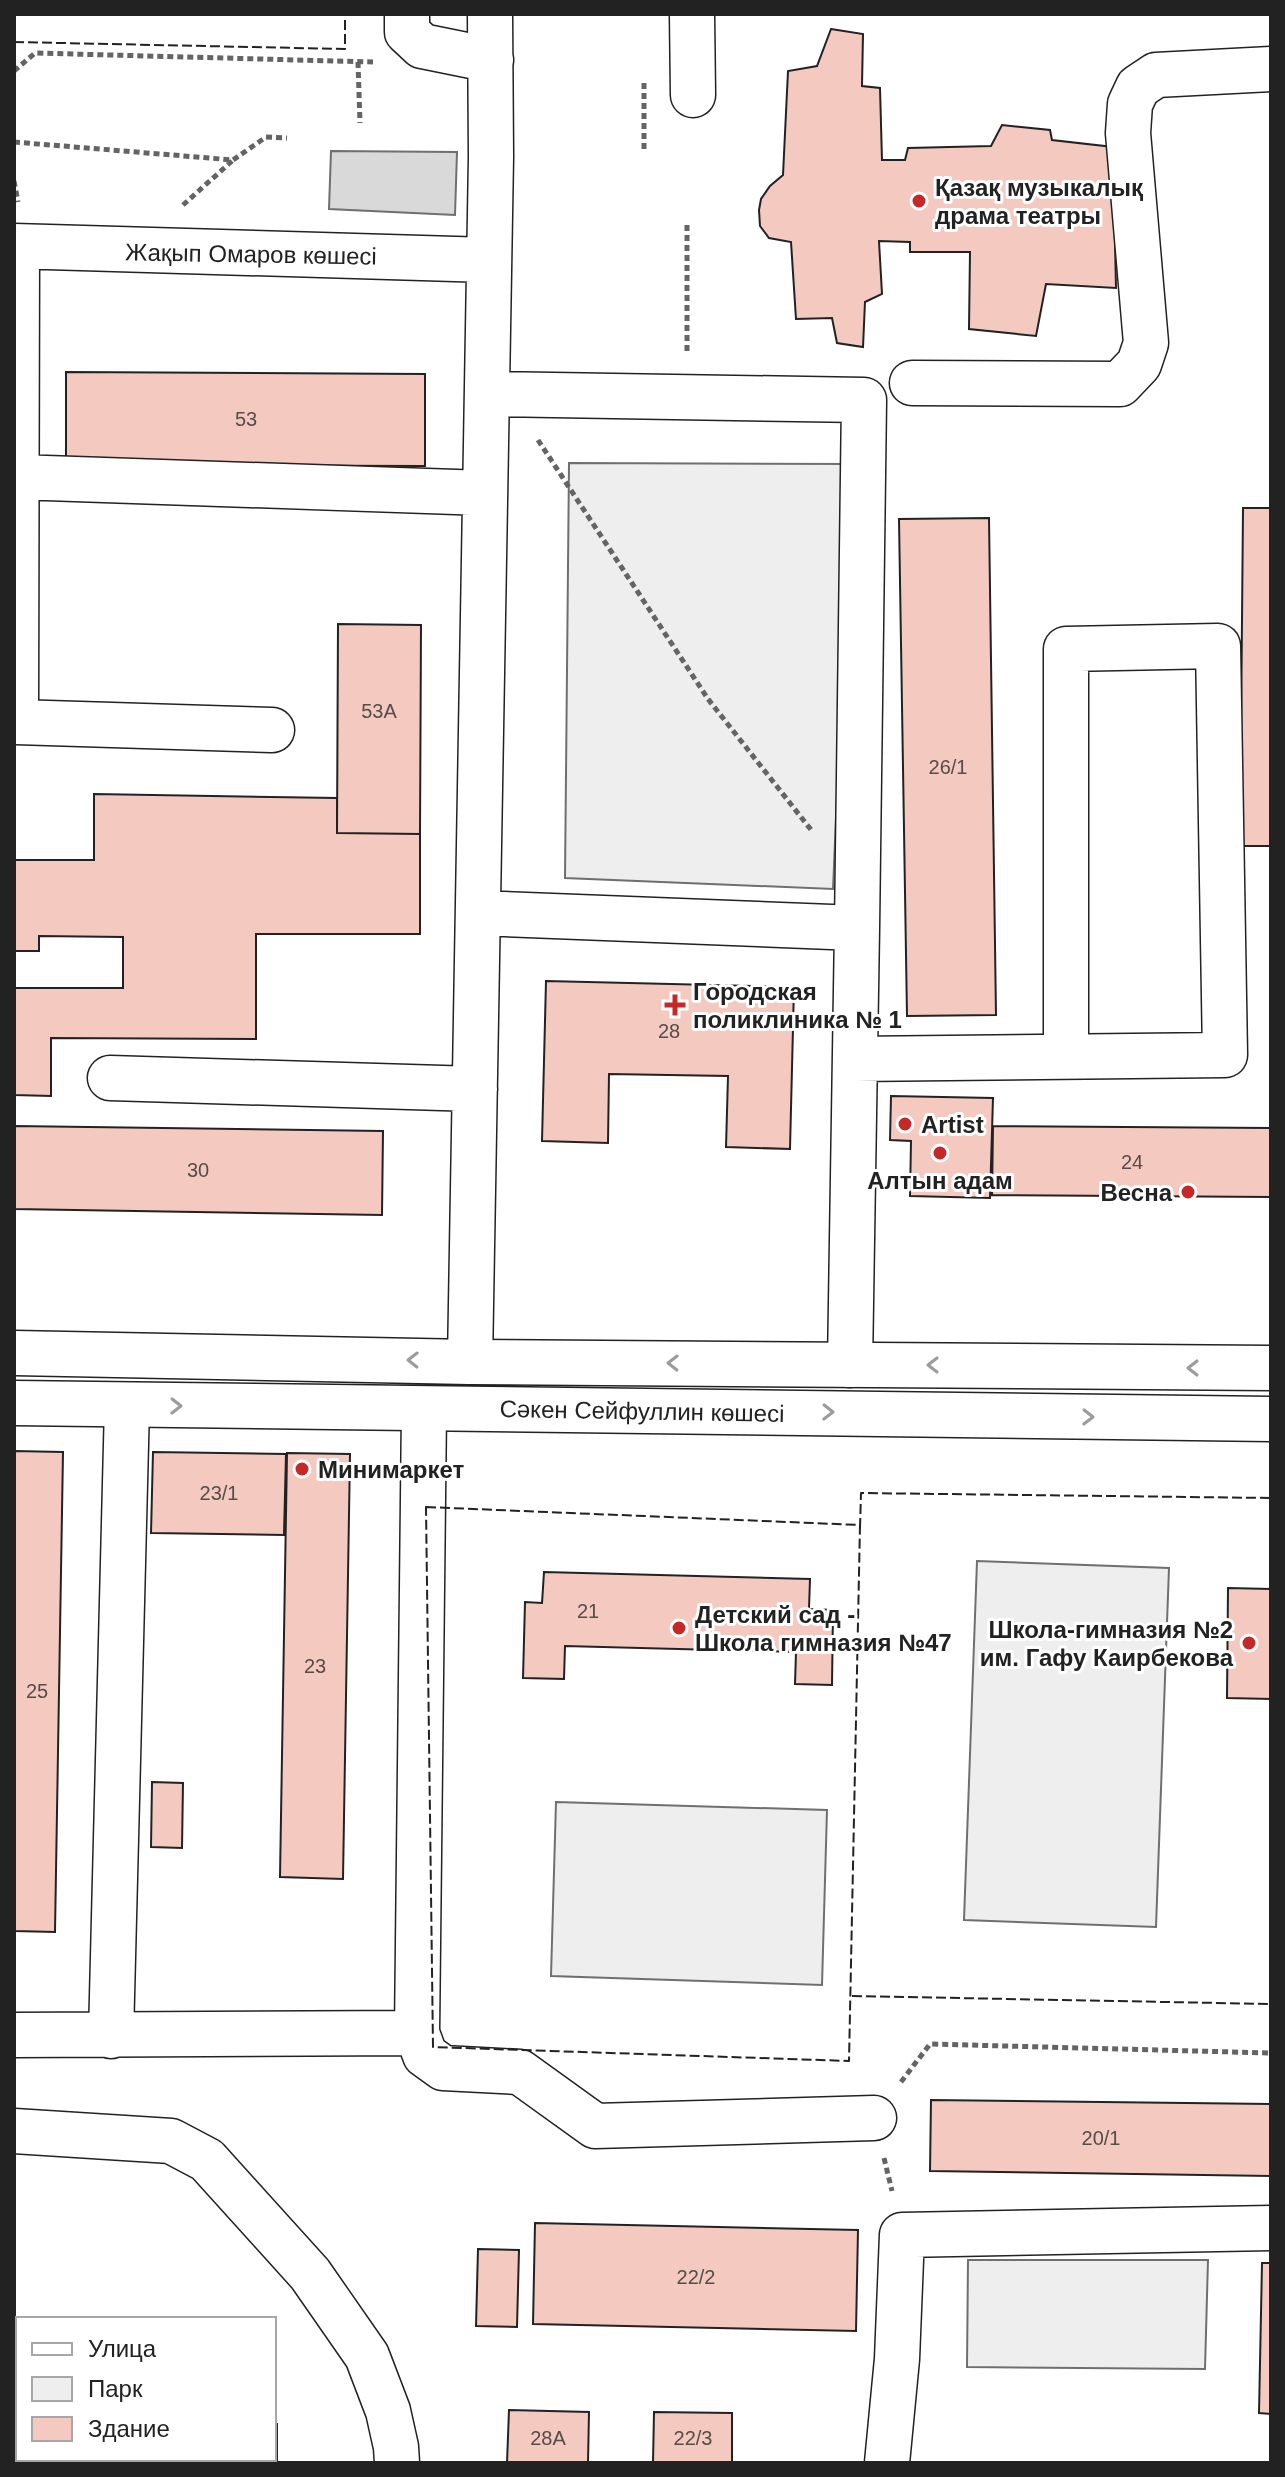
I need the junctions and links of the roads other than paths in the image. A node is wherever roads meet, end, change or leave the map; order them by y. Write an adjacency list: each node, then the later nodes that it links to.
1 (407, 14): 4 (main road)
2 (490, 14): 4 (main road)
3 (692, 14): 6 (main road)
4 (491, 60): 8 (main road)
5 (1271, 69): 9 (main road)
6 (693, 95)
7 (15, 246): 8 (main road, Жақып Омаров көшесі); 11 (main road)
8 (489, 260): 10 (main road)
9 (912, 383)
10 (487, 394): 12 (main road); 14 (main road)
11 (17, 477): 12 (main road); 13 (main road)
12 (485, 493): 15 (main road)
13 (272, 730)
14 (857, 909): 15 (main road); 17 (main road)
15 (478, 913): 19 (main road)
16 (1066, 1056): 16 (main road); 17 (main road)
17 (855, 1059): 22 (main road)
18 (110, 1078): 19 (main road)
19 (475, 1089): 21 (main road)
20 (14, 1353): 21 (main road, Сәкен Сейфуллин көшесі, one-way to 20)
21 (470, 1362): 22 (main road, Сәкен Сейфуллин көшесі, one-way to 21)
22 (850, 1365): 23 (main road, Сәкен Сейфуллин көшесі, one-way to 22)
23 (1271, 1368)
24 (14, 1403): 25 (main road, Сәкен Сейфуллин көшесі)
25 (127, 1405): 26 (main road, Сәкен Сейфуллин көшесі, one-way to 26); 30 (main road)
26 (424, 1410): 27 (main road, Сәкен Сейфуллин көшесі, one-way to 27); 28 (main road)
27 (1271, 1419)
28 (417, 2033): 30 (main road); 31 (main road)
29 (14, 2035): 30 (main road)
30 (111, 2036)
31 (874, 2118)
32 (14, 2131): 34 (main road)
33 (1271, 2228): 35 (main road)
34 (397, 2463)
35 (887, 2463)

